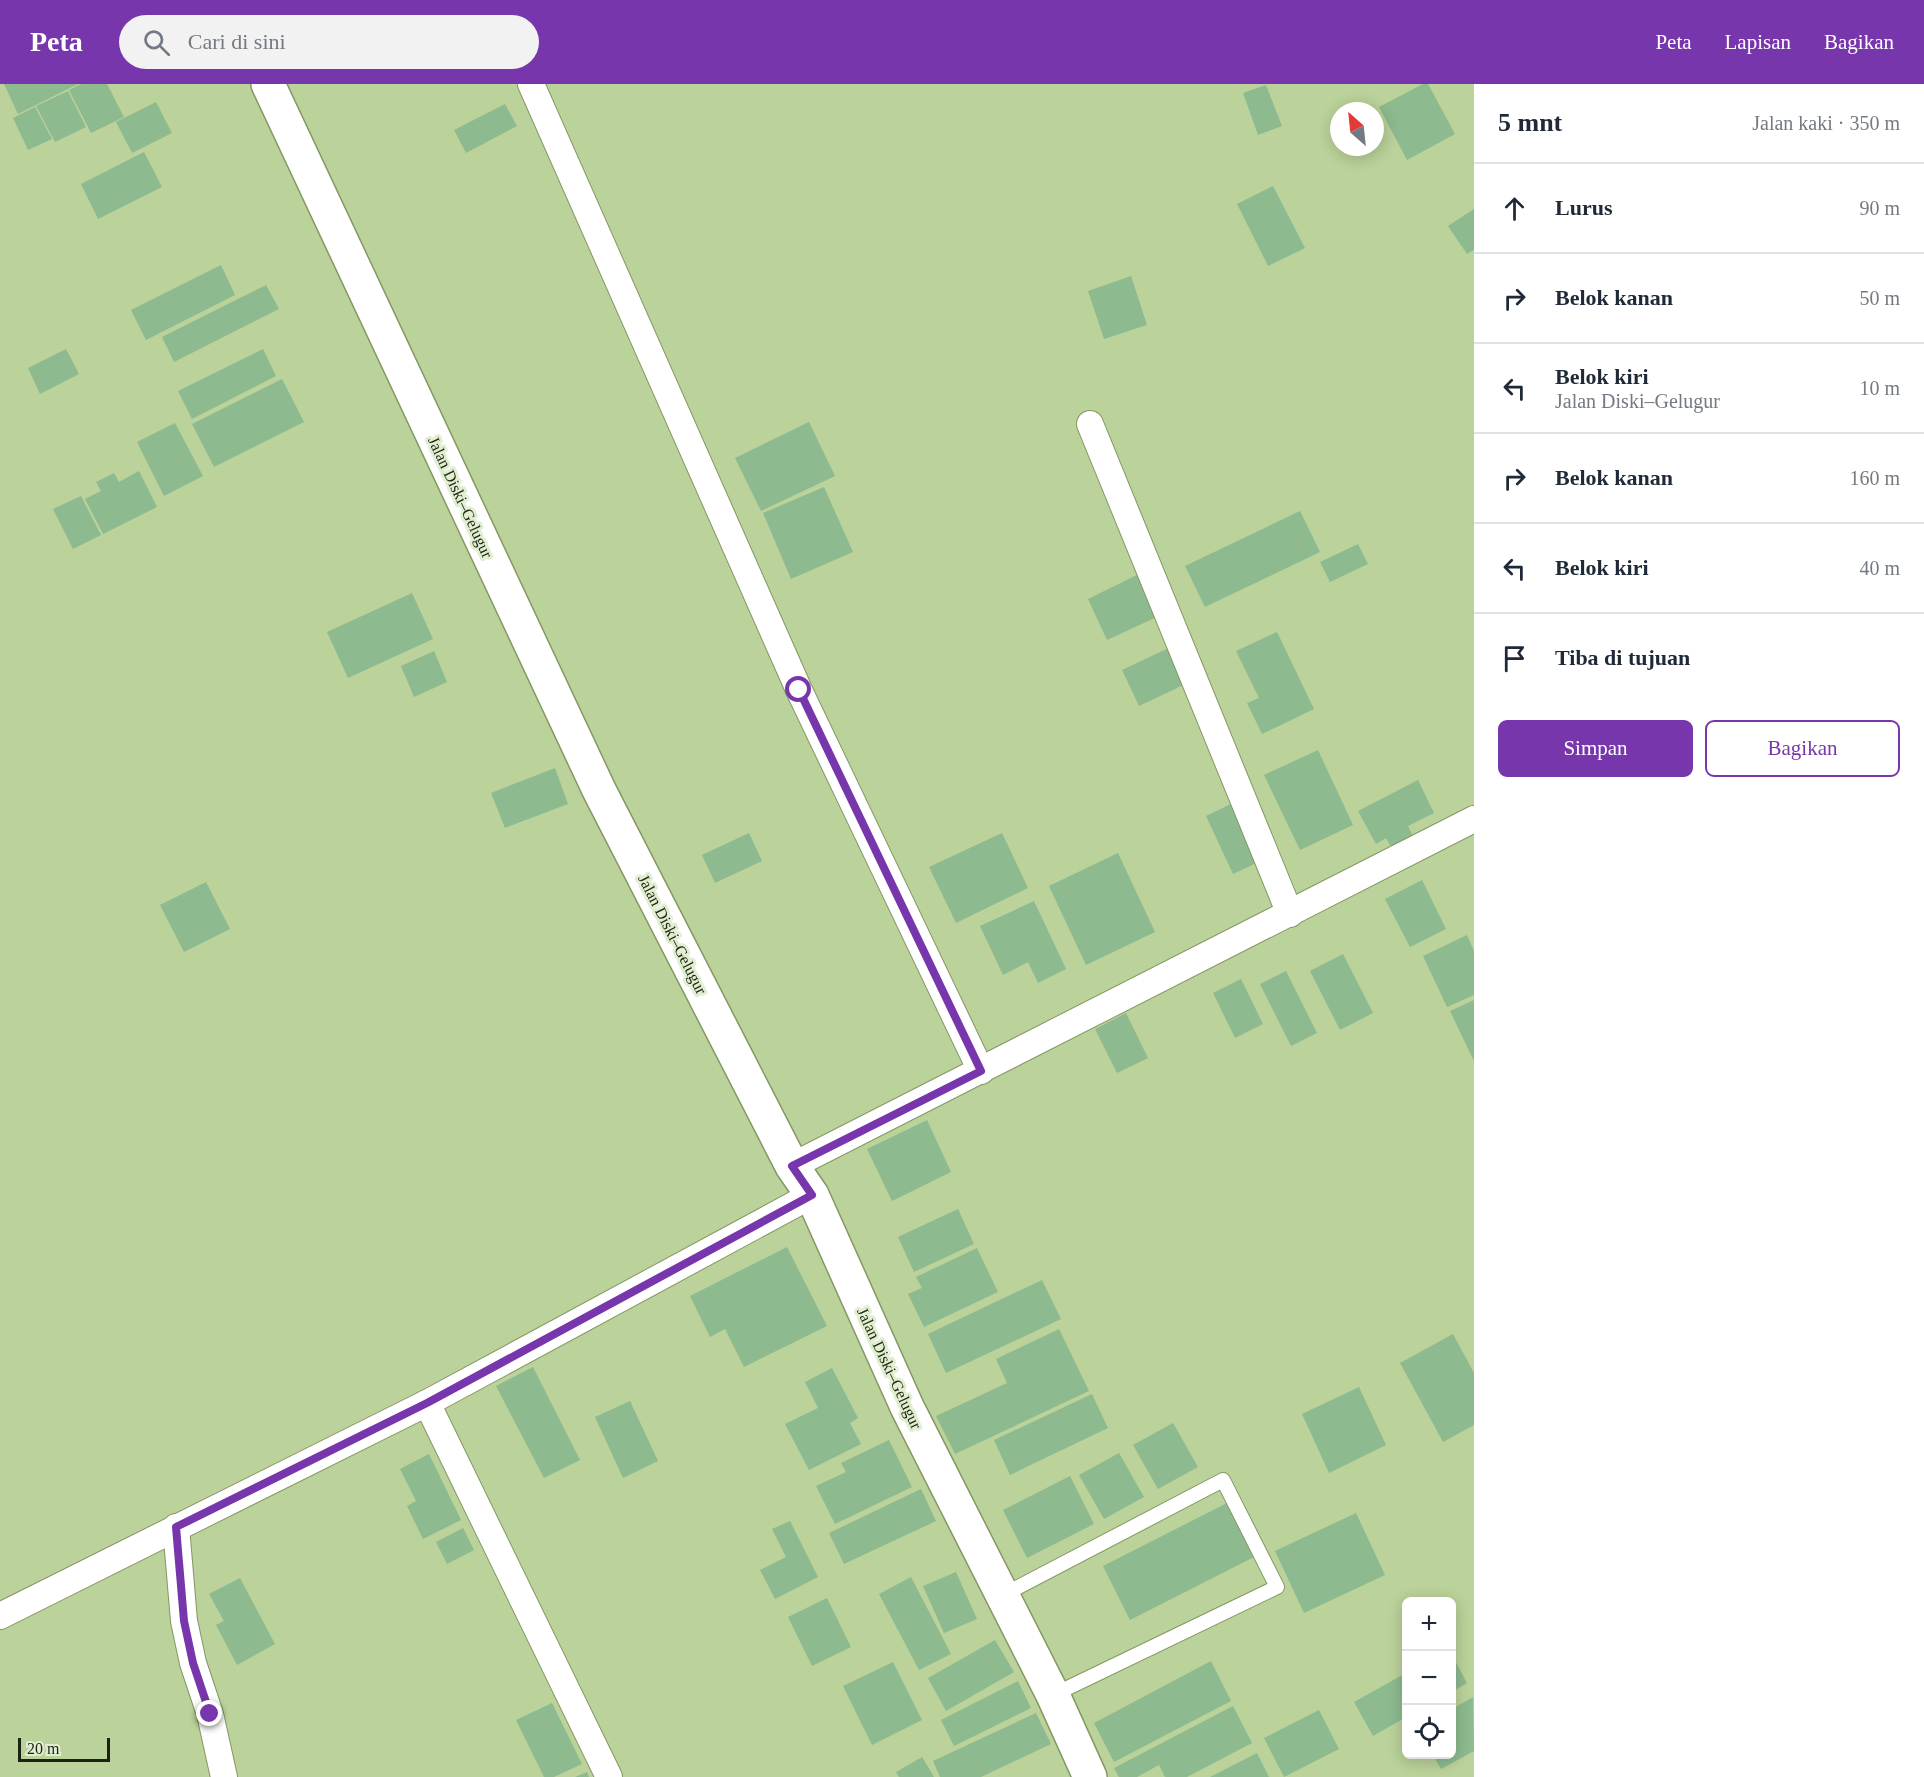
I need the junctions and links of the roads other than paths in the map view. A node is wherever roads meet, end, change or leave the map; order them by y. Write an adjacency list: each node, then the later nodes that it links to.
1 (268, 84): 7 (main road, Jalan Diski–Gelugur)
2 (531, 84): 6 (street)
3 (1089, 424): 5 (street)
4 (1474, 819): 5 (street)
5 (1290, 914): 6 (street)
6 (981, 1071): 7 (street)
7 (792, 1166): 8 (main road, Jalan Diski–Gelugur)
8 (812, 1195): 9 (street); 11 (main road, Jalan Diski–Gelugur)
9 (427, 1403): 10 (street); 15 (street)
10 (176, 1527): 12 (street); 14 (street)
11 (1003, 1595): 13 (main road, Jalan Diski–Gelugur); 13 (lane)
12 (0, 1616)
13 (1053, 1695): 16 (main road, Jalan Diski–Gelugur)
14 (224, 1777)
15 (609, 1777)
16 (1090, 1777)

